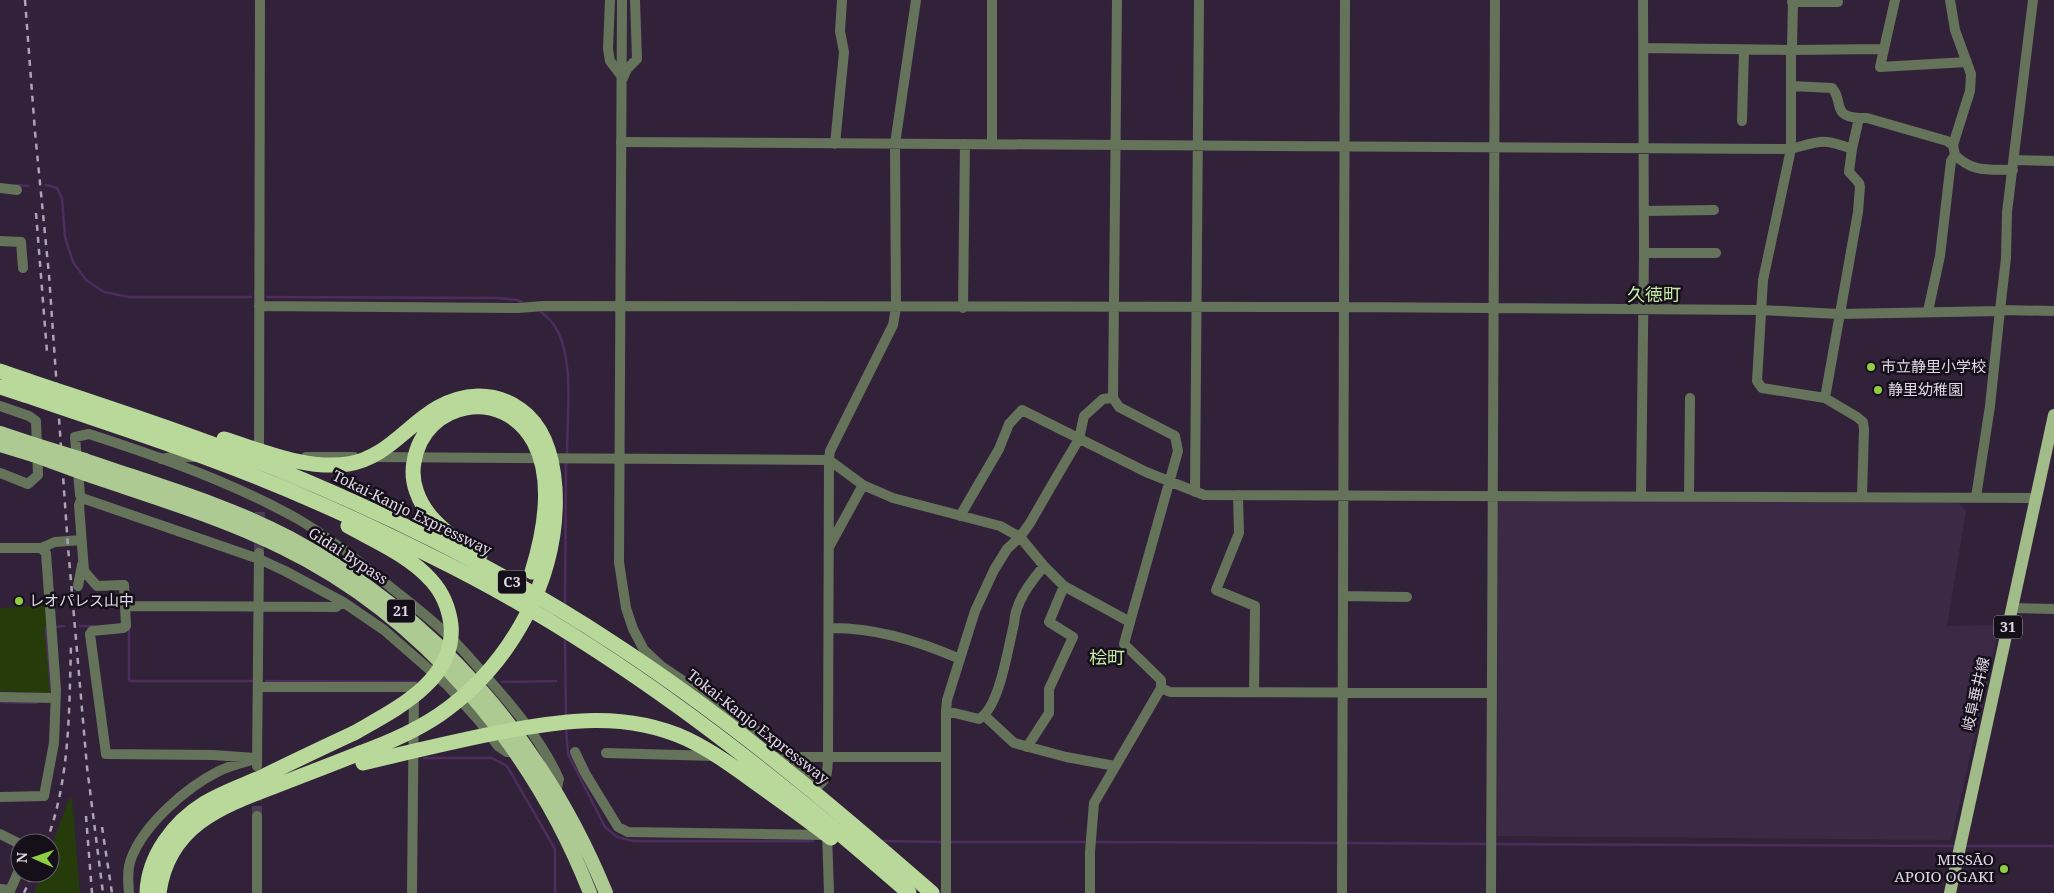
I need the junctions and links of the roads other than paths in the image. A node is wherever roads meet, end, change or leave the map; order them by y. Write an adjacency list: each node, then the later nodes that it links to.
1 (260, 0): 50 (street)
2 (610, 0): 23 (street)
3 (635, 0): 23 (street)
4 (842, 0): 28 (street)
5 (916, 0): 29 (street)
6 (992, 0): 31 (street)
7 (1117, 0): 32 (street)
8 (1198, 0): 33 (street)
9 (1345, 0): 34 (street)
10 (1495, 0): 35 (street)
11 (1643, 0): 18 (street)
12 (1895, 0): 19 (street)
13 (1950, 0): 22 (street)
14 (2033, 0): 41 (street)
15 (622, 1): 23 (street)
16 (1792, 1): 17 (street); 21 (street)
17 (1838, 2)
18 (1644, 48): 20 (street); 36 (street)
19 (1883, 49): 21 (street); 22 (street)
20 (1744, 50): 21 (street); 26 (street)
21 (1792, 50): 24 (street)
22 (1967, 62): 39 (street)
23 (623, 78): 27 (street)
24 (1791, 86): 25 (street); 37 (street)
25 (1859, 118): 38 (street); 39 (street)
26 (1742, 121)
27 (621, 142): 28 (street); 52 (street)
28 (835, 144): 29 (street)
29 (894, 144): 30 (street); 53 (street)
30 (965, 144): 31 (street); 54 (street)
31 (992, 144): 32 (street)
32 (1115, 144): 33 (street); 55 (street)
33 (1198, 145): 34 (street); 56 (street)
34 (1343, 146): 35 (street); 51 (street)
35 (1494, 147): 36 (street); 57 (street)
36 (1644, 147): 37 (street); 45 (street)
37 (1791, 149): 38 (street); 59 (street)
38 (1852, 150): 63 (street)
39 (1954, 150): 41 (street); 61 (street)
40 (2054, 161): 41 (street)
41 (2014, 165): 60 (street)
42 (0, 188): 43 (street)
43 (17, 190)
44 (1714, 210): 45 (street)
45 (1644, 211): 47 (street)
46 (0, 242): 49 (street)
47 (1644, 253): 48 (street); 58 (street)
48 (1716, 253)
49 (23, 268)
50 (259, 306): 52 (street); 77 (street)
51 (1345, 307): 56 (street); 57 (street); 89 (street)
52 (621, 308): 53 (street); 79 (street)
53 (896, 308): 54 (street); 80 (street)
54 (963, 308): 55 (street)
55 (1115, 308): 56 (street); 67 (street)
56 (1196, 308): 86 (street)
57 (1493, 309): 58 (street); 90 (street)
58 (1644, 309): 59 (street); 88 (street)
59 (1761, 310): 63 (street); 69 (street)
60 (2000, 310): 61 (street); 62 (street); 93 (street)
61 (1928, 311): 63 (street)
62 (2054, 311)
63 (1839, 314): 69 (street)
64 (0, 371): 65 (highway, Tokai-Kanjo Expressway / C3)
65 (29, 381): 118 (highway, Tokai-Kanjo Expressway / C3, bridge); 129 (highway, bridge)
66 (0, 387): 72 (highway, Tokai-Kanjo Expressway / C3, bridge)
67 (1113, 398): 74 (street); 84 (street)
68 (1690, 398): 91 (street)
69 (1825, 398): 92 (street)
70 (0, 406): 83 (street)
71 (2054, 415): 81 (main road, 岐阜垂井線 / 31)
72 (101, 421): 129 (highway, bridge); 153 (highway, Tokai-Kanjo Expressway / C3, bridge)
73 (0, 432): 76 (highway, Gidai Bypass / 21)
74 (1079, 439): 84 (street); 97 (street); 98 (street)
75 (0, 445): 76 (highway, Gidai Bypass / 21)
76 (33, 450): 82 (highway, Gidai Bypass / 21, bridge)
77 (258, 457): 78 (street); 79 (street); 96 (street)
78 (161, 459): 94 (street); 96 (street)
79 (620, 459): 80 (street); 135 (street)
80 (829, 460): 85 (street); 102 (street)
81 (2049, 461): 95 (main road, 岐阜垂井線 / 31)
82 (85, 467): 130 (highway, Gidai Bypass / 21); 140 (highway, Gidai Bypass / 21)
83 (0, 473)
84 (1170, 482): 86 (street); 115 (street)
85 (863, 485): 97 (street); 102 (street)
86 (1195, 492): 87 (street)
87 (1238, 495): 89 (street); 121 (street)
88 (1642, 495): 90 (street); 91 (street)
89 (1344, 496): 90 (street); 108 (street)
90 (1494, 496): 123 (street)
91 (1689, 496): 92 (street)
92 (1862, 496): 93 (street)
93 (1976, 497): 95 (street)
94 (82, 498): 99 (street); 103 (street)
95 (2036, 498): 113 (main road, 岐阜垂井線 / 31)
96 (259, 503): 140 (street)
97 (960, 516): 98 (street)
98 (1020, 537): 105 (street); 117 (street)
99 (81, 540): 101 (street); 104 (street)
100 (0, 548): 101 (street)
101 (41, 548): 125 (street)
102 (828, 548): 116 (street)
103 (259, 556): 110 (street); 112 (street)
104 (83, 564): 106 (street); 111 (street)
105 (1044, 566): 107 (street); 127 (street)
106 (78, 586)
107 (1064, 586): 115 (street); 128 (street)
108 (1343, 596): 109 (street); 122 (street)
109 (1407, 597)
110 (343, 602): 112 (street); 130 (street)
111 (125, 606): 112 (street); 136 (street)
112 (259, 606): 119 (street)
113 (2012, 608): 114 (street); 159 (main road, 岐阜垂井線 / 31)
114 (2054, 609)
115 (1130, 622): 120 (street)
116 (828, 628): 117 (street); 133 (street)
117 (960, 659): 126 (street)
118 (672, 683): 129 (highway, bridge); 154 (highway, Tokai-Kanjo Expressway / C3, bridge)
119 (258, 687): 136 (street); 148 (street)
120 (1161, 688): 121 (street); 137 (street)
121 (1254, 692): 122 (street)
122 (1343, 693): 123 (street); 157 (street)
123 (1492, 693): 158 (street)
124 (0, 697): 125 (street)
125 (55, 698): 141 (street)
126 (946, 711): 127 (street); 134 (street)
127 (985, 716): 128 (street)
128 (1027, 747): 137 (street)
129 (359, 748): 139 (highway); 139 (highway); 152 (highway, bridge)
130 (515, 752): 149 (highway, Gidai Bypass / 21)
131 (575, 752): 143 (street)
132 (606, 753): 135 (street)
133 (828, 757): 134 (street); 135 (street); 138 (street)
134 (946, 757): 155 (street)
135 (792, 758): 138 (street)
136 (257, 762): 144 (street)
137 (1115, 766): 156 (street)
138 (814, 789): 143 (street)
139 (247, 790): 145 (highway); 146 (highway)
140 (556, 792): 150 (highway, Gidai Bypass / 21)
141 (0, 797)
142 (257, 816): 147 (street)
143 (828, 835): 151 (street)
144 (129, 893)
145 (147, 893)
146 (159, 893)
147 (256, 893)
148 (412, 893)
149 (590, 893)
150 (606, 893)
151 (830, 893)
152 (901, 893)
153 (909, 893)
154 (932, 893)
155 (946, 893)
156 (1090, 893)
157 (1342, 893)
158 (1491, 893)
159 (1950, 893)

